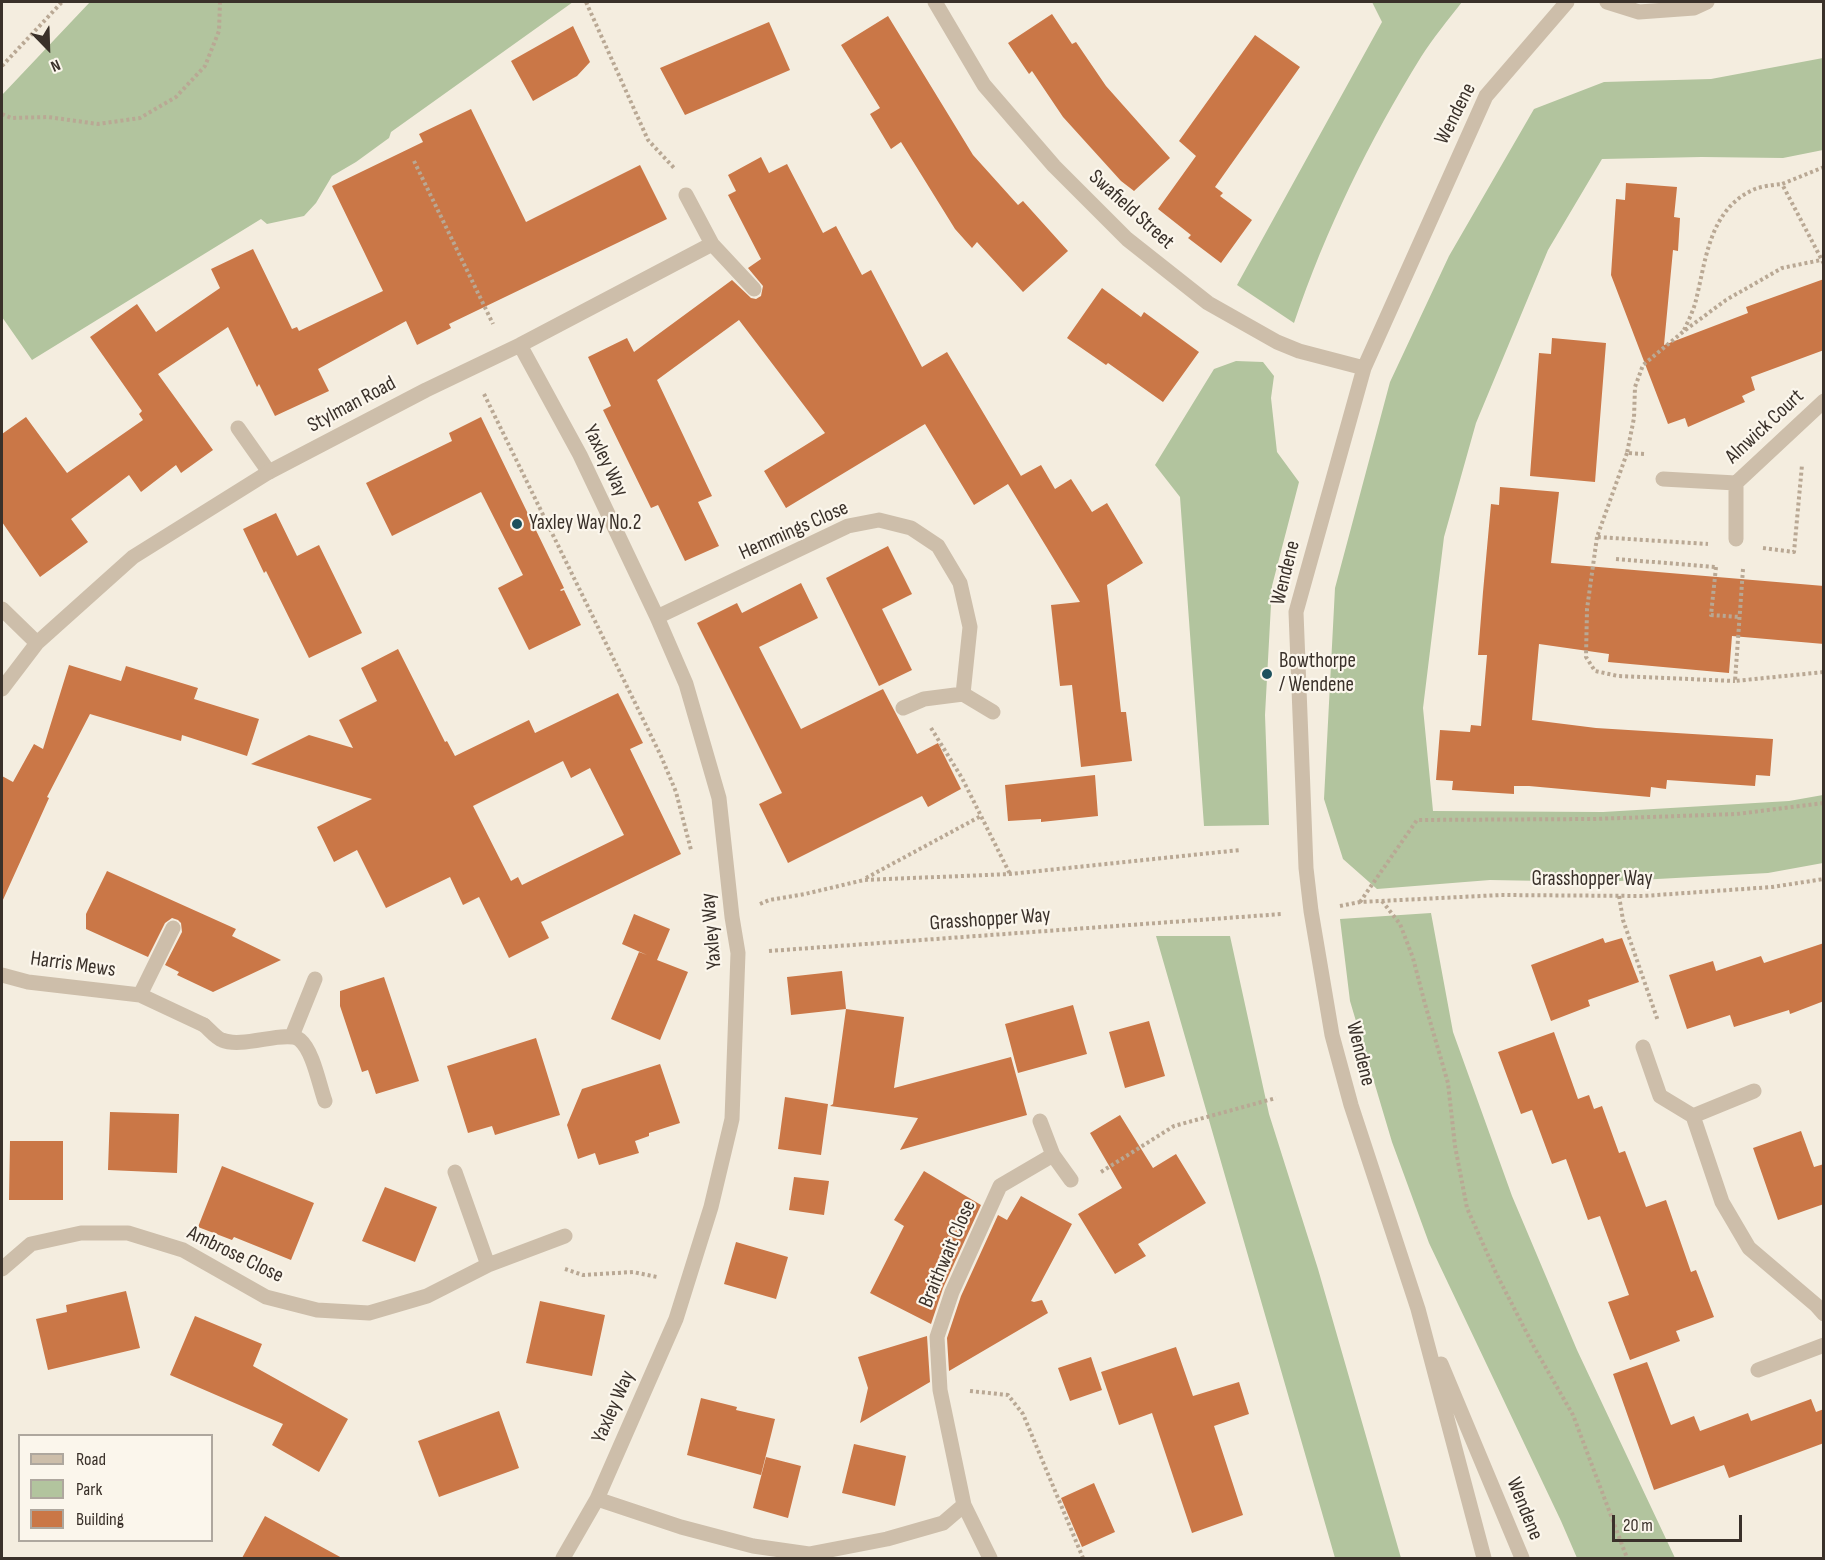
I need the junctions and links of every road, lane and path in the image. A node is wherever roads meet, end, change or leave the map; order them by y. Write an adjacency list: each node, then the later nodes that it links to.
1 (62, 2): 8 (path)
2 (220, 2): 9 (path)
3 (586, 2): 12 (path)
4 (935, 2): 21 (street, Swafield Street)
5 (1567, 2): 21 (street, Wendene)
6 (1607, 2): 7 (street)
7 (1707, 2)
8 (2, 66)
9 (2, 114)
10 (414, 161): 19 (path)
11 (1824, 167): 13 (path)
12 (675, 169)
13 (1782, 184): 16 (path); 18 (path)
14 (687, 195): 15 (street)
15 (712, 244): 17 (street); 19 (street, Stylman Road)
16 (1822, 262): 18 (path)
17 (754, 289)
18 (1684, 331): 25 (path)
19 (514, 349): 20 (street, Stylman Road); 35 (street, Yaxley Way)
20 (472, 368): 26 (street, Stylman Road); 48 (path)
21 (1364, 368): 76 (street, Wendene)
22 (1824, 401): 23 (street, Alnwick Court)
23 (1806, 417): 28 (street, Alnwick Court); 30 (path)
24 (238, 428): 26 (street)
25 (1627, 453): 27 (path); 29 (path)
26 (270, 472): 37 (street, Stylman Road)
27 (1663, 479): 28 (street, Alnwick Court)
28 (1736, 483): 30 (street, Alnwick Court)
29 (1597, 537): 31 (path); 39 (path)
30 (1740, 543): 31 (path); 36 (path)
31 (1719, 545): 33 (path)
32 (1616, 559): 33 (path)
33 (1716, 567): 36 (path)
34 (2, 609): 37 (street)
35 (657, 617): 41 (street, Hemmings Close); 54 (street, Yaxley Way)
36 (1740, 617): 39 (path)
37 (37, 643): 40 (street, Stylman Road)
38 (1824, 672): 39 (path)
39 (1735, 681)
40 (2, 689)
41 (963, 694): 42 (street); 44 (street)
42 (924, 699): 43 (street); 46 (path)
43 (903, 708)
44 (993, 712)
45 (1824, 803): 53 (path, Grasshopper Way)
46 (981, 816): 49 (path); 51 (path)
47 (1240, 850): 49 (path)
48 (693, 858)
49 (1010, 874): 51 (path)
50 (1824, 879): 52 (path, Grasshopper Way)
51 (864, 880): 54 (path)
52 (1619, 896): 53 (path, Grasshopper Way); 62 (path)
53 (1382, 901): 88 (path)
54 (732, 917): 57 (street, Yaxley Way)
55 (1243, 918): 57 (path, Grasshopper Way)
56 (173, 928): 60 (street, Harris Mews)
57 (738, 952): 75 (street, Yaxley Way)
58 (2, 975): 60 (street, Harris Mews)
59 (315, 979): 61 (street)
60 (140, 995): 61 (street, Harris Mews)
61 (292, 1036): 65 (street)
62 (1643, 1047): 66 (street)
63 (1754, 1091): 66 (street)
64 (1276, 1098): 70 (path)
65 (325, 1101)
66 (1693, 1116): 77 (street)
67 (1040, 1121): 68 (street)
68 (1053, 1155): 70 (street); 80 (street, Braithwait Close)
69 (454, 1172): 73 (street)
70 (1071, 1180)
71 (566, 1236): 72 (street, Ambrose Close)
72 (541, 1245): 73 (street, Ambrose Close); 75 (path)
73 (488, 1265): 74 (street, Ambrose Close)
74 (2, 1269)
75 (687, 1283): 81 (street, Yaxley Way)
76 (1418, 1309): 86 (street, Wendene); 87 (street, Wendene)
77 (1824, 1314)
78 (1824, 1345): 79 (street)
79 (1758, 1370)
80 (940, 1390): 82 (street, Braithwait Close); 85 (path)
81 (597, 1499): 82 (street); 83 (street, Yaxley Way)
82 (964, 1505): 84 (street, Braithwait Close)
83 (563, 1558)
84 (990, 1558)
85 (1083, 1558)
86 (1484, 1558)
87 (1522, 1558)
88 (1627, 1558)

